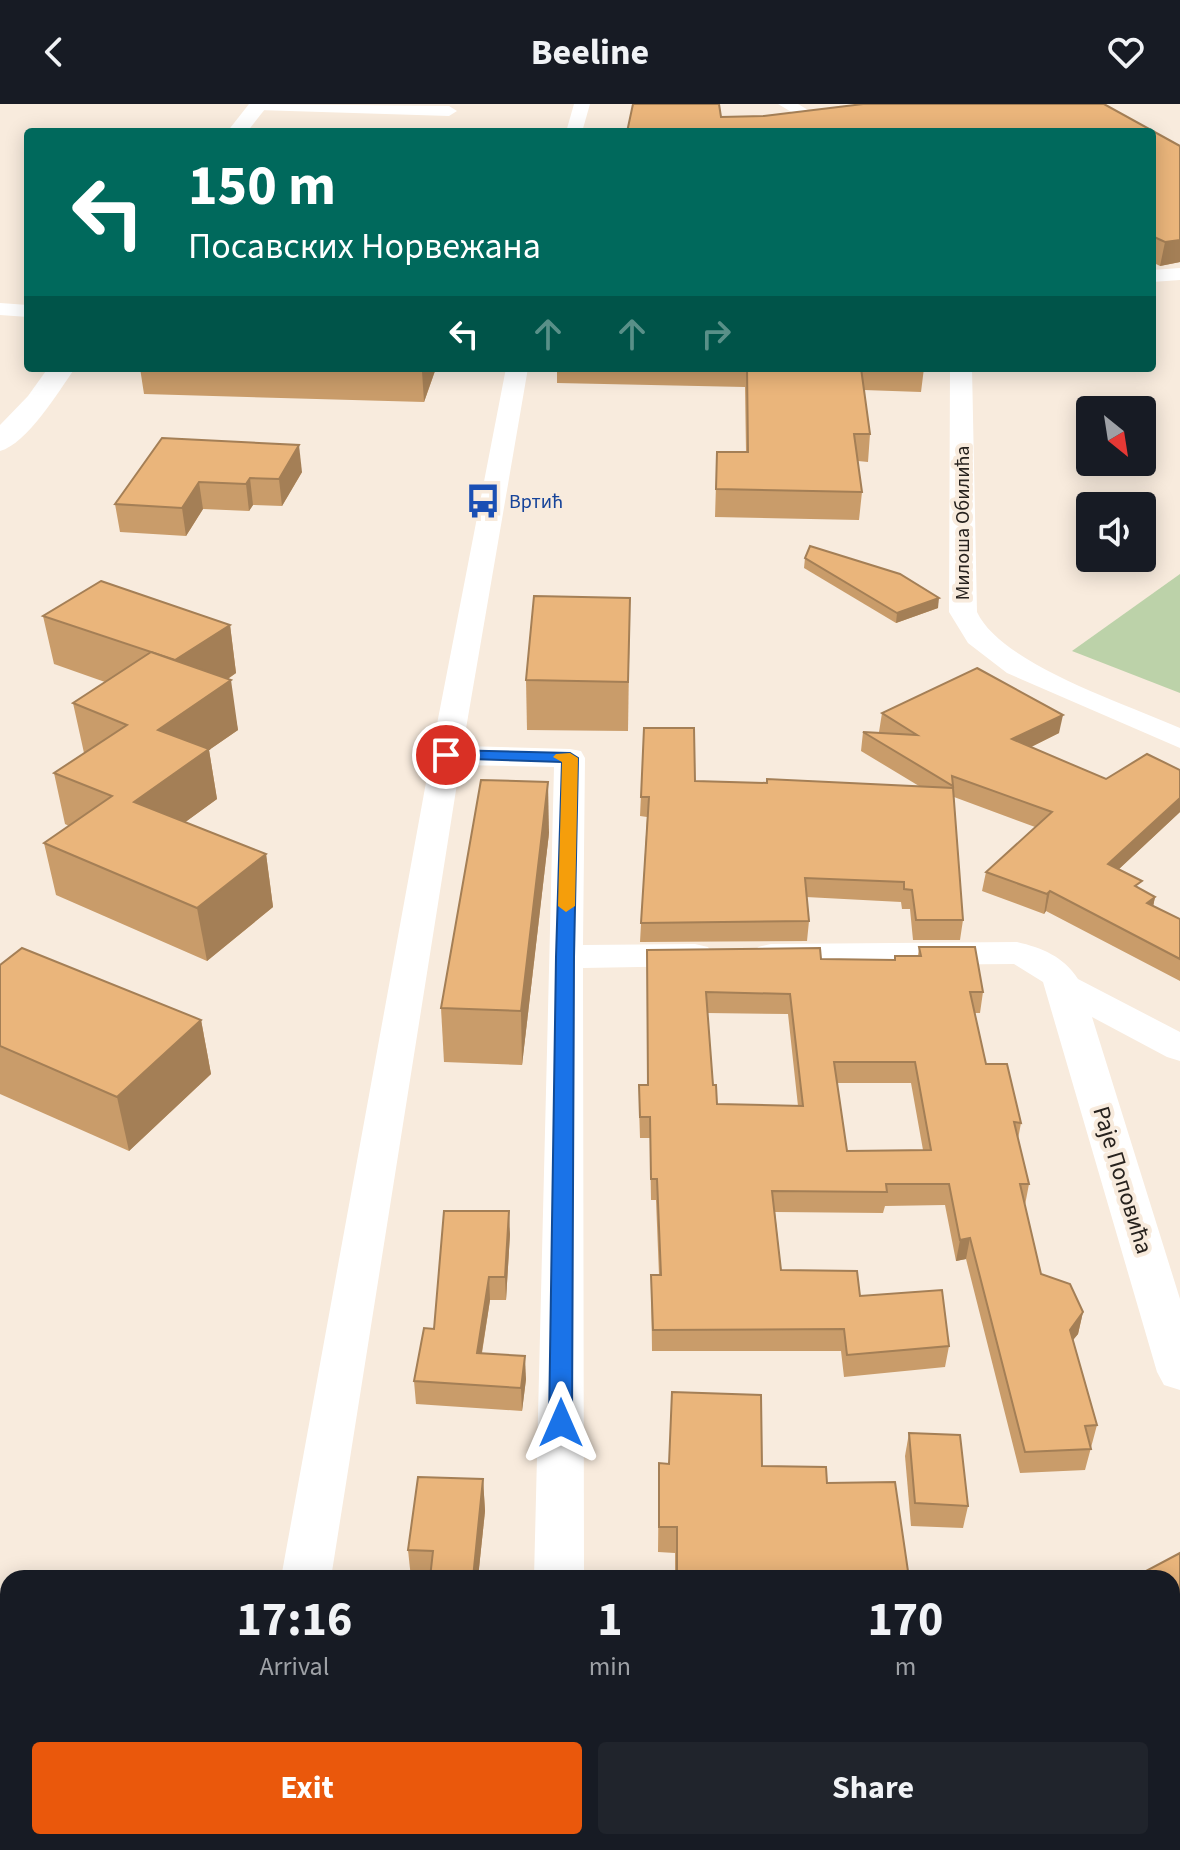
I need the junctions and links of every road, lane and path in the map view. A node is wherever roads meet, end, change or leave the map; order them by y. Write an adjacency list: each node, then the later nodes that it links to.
1 (582, 104): 8 (street)
2 (786, 104): 6 (street)
3 (258, 105): 4 (street); 7 (main road)
4 (449, 111)
5 (837, 112): 6 (street)
6 (808, 115): 9 (street)
7 (240, 128)
8 (575, 128)
9 (830, 128)
10 (1180, 274): 11 (street)
11 (1156, 276)
12 (0, 309): 13 (street)
13 (24, 311)
14 (59, 372): 17 (main road)
15 (516, 372): 19 (street)
16 (961, 372): 18 (street, Милоша Обилића)
17 (0, 442)
18 (1180, 739)
19 (446, 755): 20 (street); 24 (street)
20 (565, 957): 21 (street); 25 (street)
21 (1065, 987): 22 (street); 23 (street, Раје Поповића)
22 (1180, 1048)
23 (1180, 1372)
24 (307, 1570)
25 (559, 1570)

